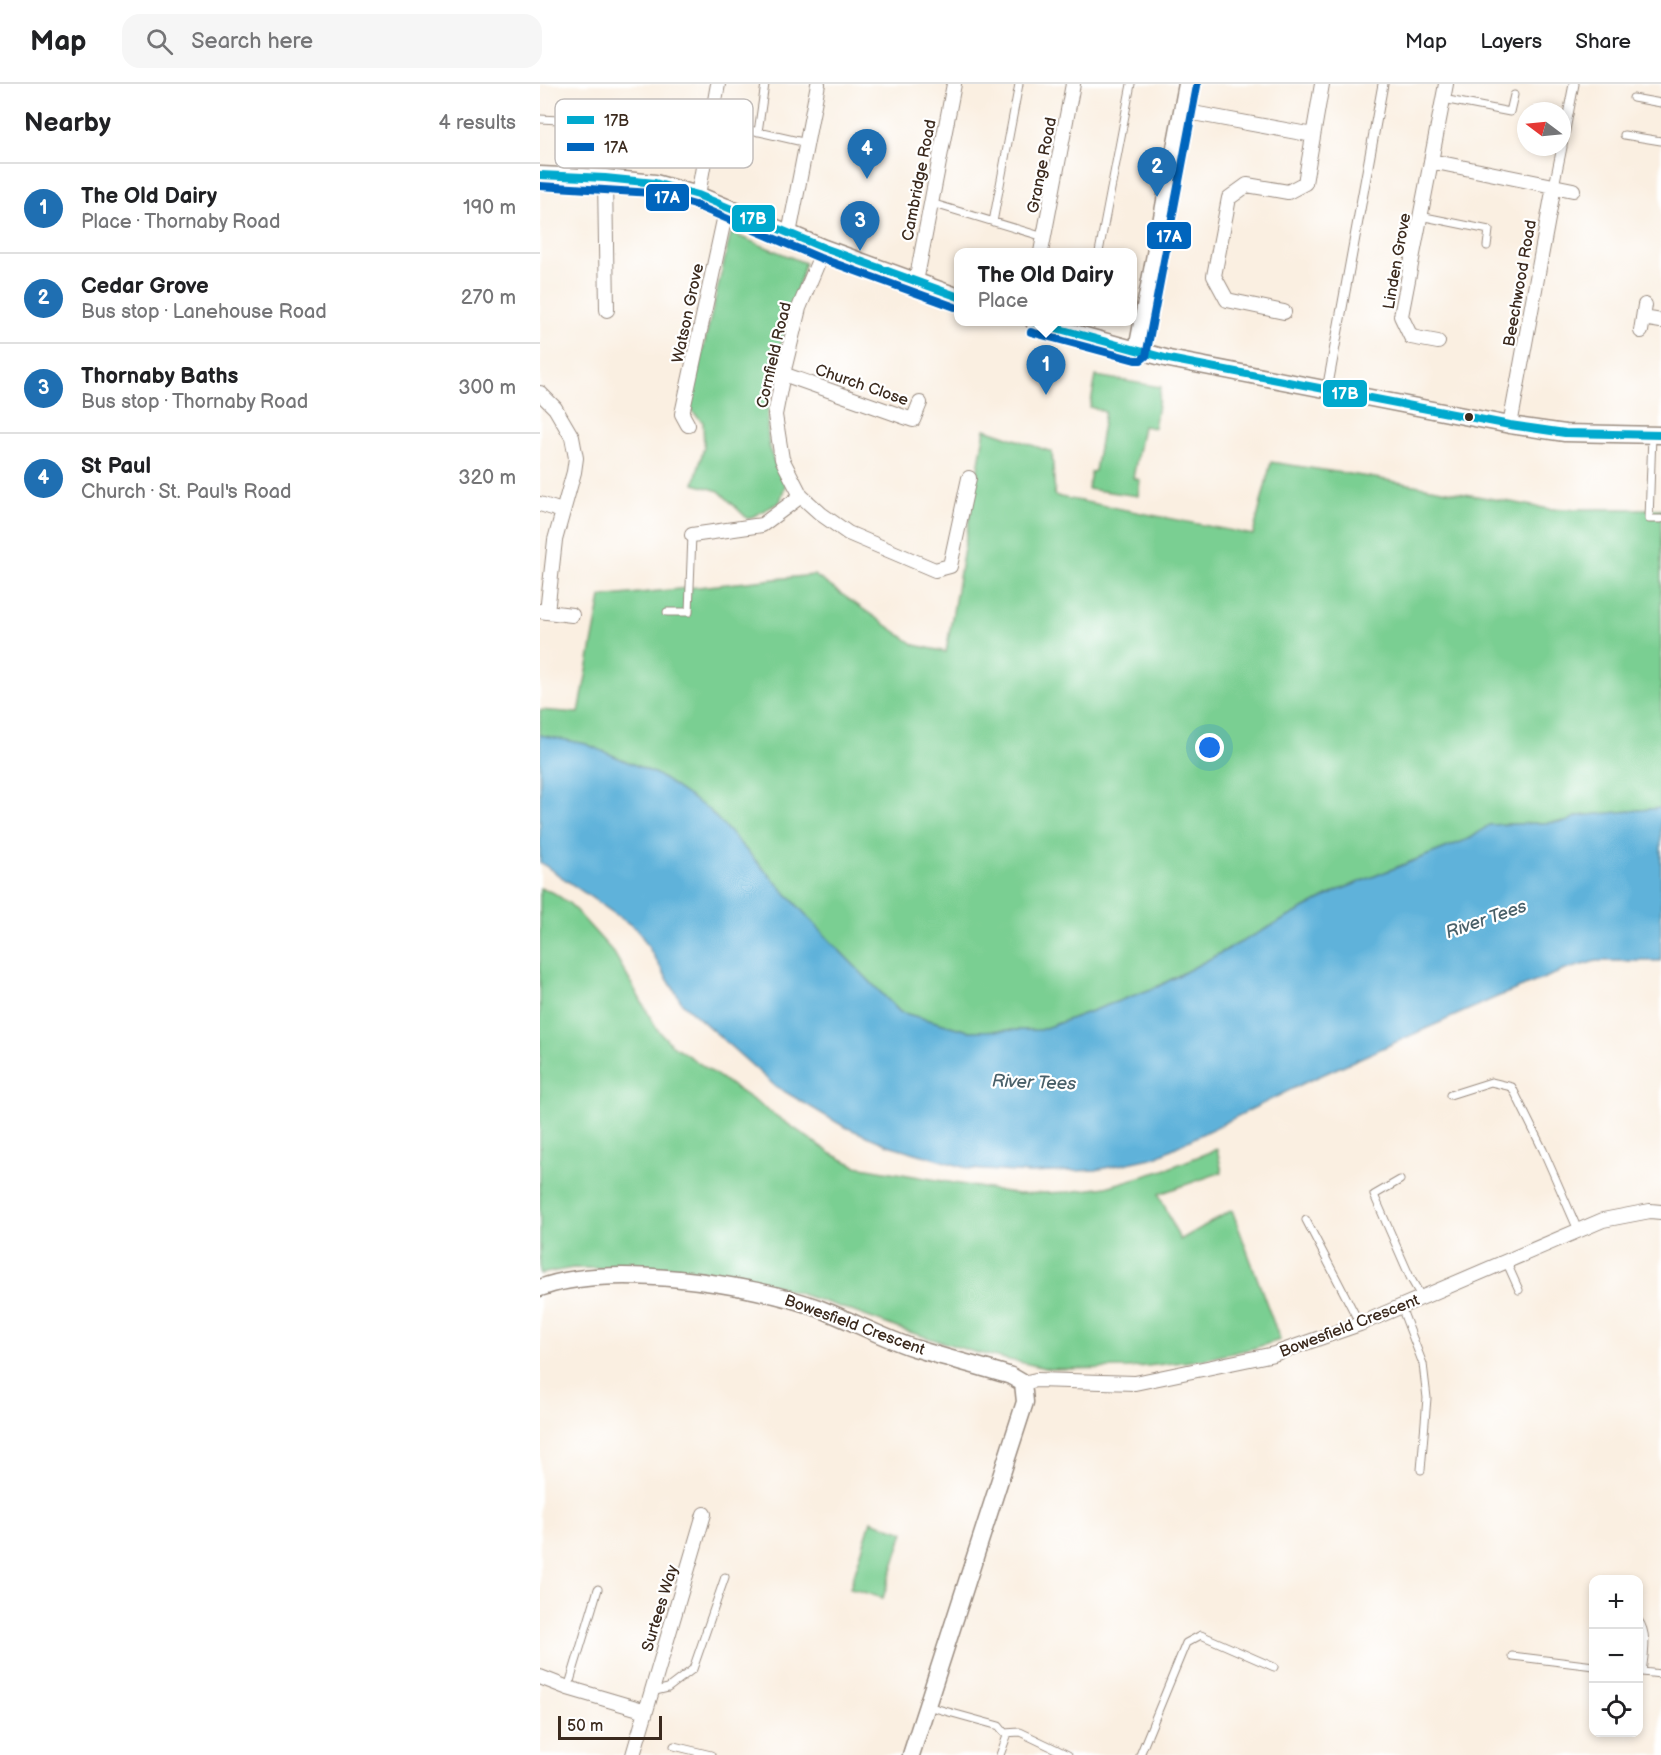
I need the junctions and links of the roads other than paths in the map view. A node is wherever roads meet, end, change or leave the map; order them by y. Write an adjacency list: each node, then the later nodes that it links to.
1 (712, 84): 2 (street)
2 (718, 84): 16 (street)
3 (765, 84): 24 (lane)
4 (818, 84): 28 (street)
5 (954, 84): 37 (street, Cambridge Road)
6 (1018, 84): 40 (lane)
7 (1073, 84): 42 (street, Grange Road)
8 (1131, 84): 46 (lane)
9 (1187, 84): 20 (street)
10 (1322, 84): 25 (street)
11 (1383, 84): 57 (street)
12 (1446, 84): 17 (street, Linden Grove)
13 (1574, 84): 18 (street, Beechwood Road)
14 (1514, 95): 17 (lane)
15 (1633, 98): 19 (lane)
16 (715, 99)
17 (1443, 99): 30 (street, Linden Grove)
18 (1571, 102)
19 (1661, 103)
20 (1182, 111): 25 (street); 55 (street)
21 (540, 119): 22 (lane)
22 (555, 119)
23 (753, 131): 24 (lane)
24 (758, 132): 28 (lane)
25 (1313, 135): 50 (street)
26 (1624, 135): 27 (lane)
27 (1661, 141)
28 (807, 143): 41 (street)
29 (1560, 156): 34 (street, Beechwood Road)
30 (1431, 161): 34 (street); 39 (street, Linden Grove)
31 (703, 168): 36 (street)
32 (540, 175): 33 (street)
33 (605, 178): 36 (street); 49 (street)
34 (1554, 186): 35 (street); 61 (street, Beechwood Road)
35 (1573, 190)
36 (698, 195): 38 (street)
37 (931, 203): 40 (lane); 47 (street, Cambridge Road)
38 (727, 206): 41 (street); 60 (street, Watson Grove)
39 (1420, 216): 43 (lane); 54 (street, Linden Grove)
40 (993, 222): 42 (lane)
41 (789, 234): 44 (street)
42 (1044, 237): 45 (street, Grange Road)
43 (1487, 246)
44 (824, 248): 47 (street); 56 (street, Cornfield Road)
45 (1042, 248)
46 (1100, 248)
47 (916, 282): 48 (street)
48 (954, 295)
49 (607, 310)
50 (1284, 312)
51 (1643, 318): 52 (street)
52 (1661, 321)
53 (1051, 326): 55 (street)
54 (1438, 342)
55 (1137, 351): 57 (street)
56 (783, 374): 59 (street, Church Close); 64 (street, Cornfield Road)
57 (1327, 390): 61 (street)
58 (540, 393): 66 (street)
59 (920, 403)
60 (688, 425)
61 (1510, 425): 62 (street)
62 (1657, 435): 67 (lane)
63 (969, 478): 64 (street, Cornfield Road)
64 (801, 496): 68 (street)
65 (540, 504): 66 (street)
66 (562, 511): 69 (street)
67 (1661, 519)
68 (692, 535): 70 (lane)
69 (543, 612): 71 (street)
70 (667, 612)
71 (572, 615)
72 (1450, 1095): 76 (lane)
73 (1400, 1180): 80 (lane)
74 (1661, 1212): 76 (street, Bowesfield Crescent)
75 (1306, 1220): 82 (lane)
76 (1578, 1230): 77 (street, Bowesfield Crescent)
77 (1506, 1261): 79 (lane); 80 (street, Bowesfield Crescent)
78 (540, 1288): 83 (street, Bowesfield Crescent)
79 (1519, 1290)
80 (1422, 1298): 81 (street, Bowesfield Crescent)
81 (1401, 1306): 82 (street, Bowesfield Crescent); 84 (lane)
82 (1360, 1324): 83 (street, Bowesfield Crescent)
83 (1023, 1383): 98 (street)
84 (1421, 1470)
85 (704, 1514): 97 (street, Surtees Way)
86 (725, 1577): 97 (lane)
87 (598, 1589): 96 (lane)
88 (1643, 1630): 89 (lane)
89 (1643, 1653)
90 (1512, 1656): 91 (lane)
91 (1589, 1666)
92 (1274, 1667): 107 (lane)
93 (1643, 1671): 94 (lane)
94 (1661, 1674)
95 (540, 1677): 96 (street)
96 (567, 1688): 99 (street)
97 (651, 1692): 99 (street, Surtees Way)
98 (927, 1706): 100 (lane); 104 (street)
99 (646, 1711): 102 (street, Surtees Way)
100 (1005, 1733): 105 (lane); 106 (lane)
101 (674, 1746): 103 (lane)
102 (633, 1755)
103 (711, 1755)
104 (911, 1755)
105 (1000, 1755)
106 (1068, 1755)
107 (1140, 1755)

